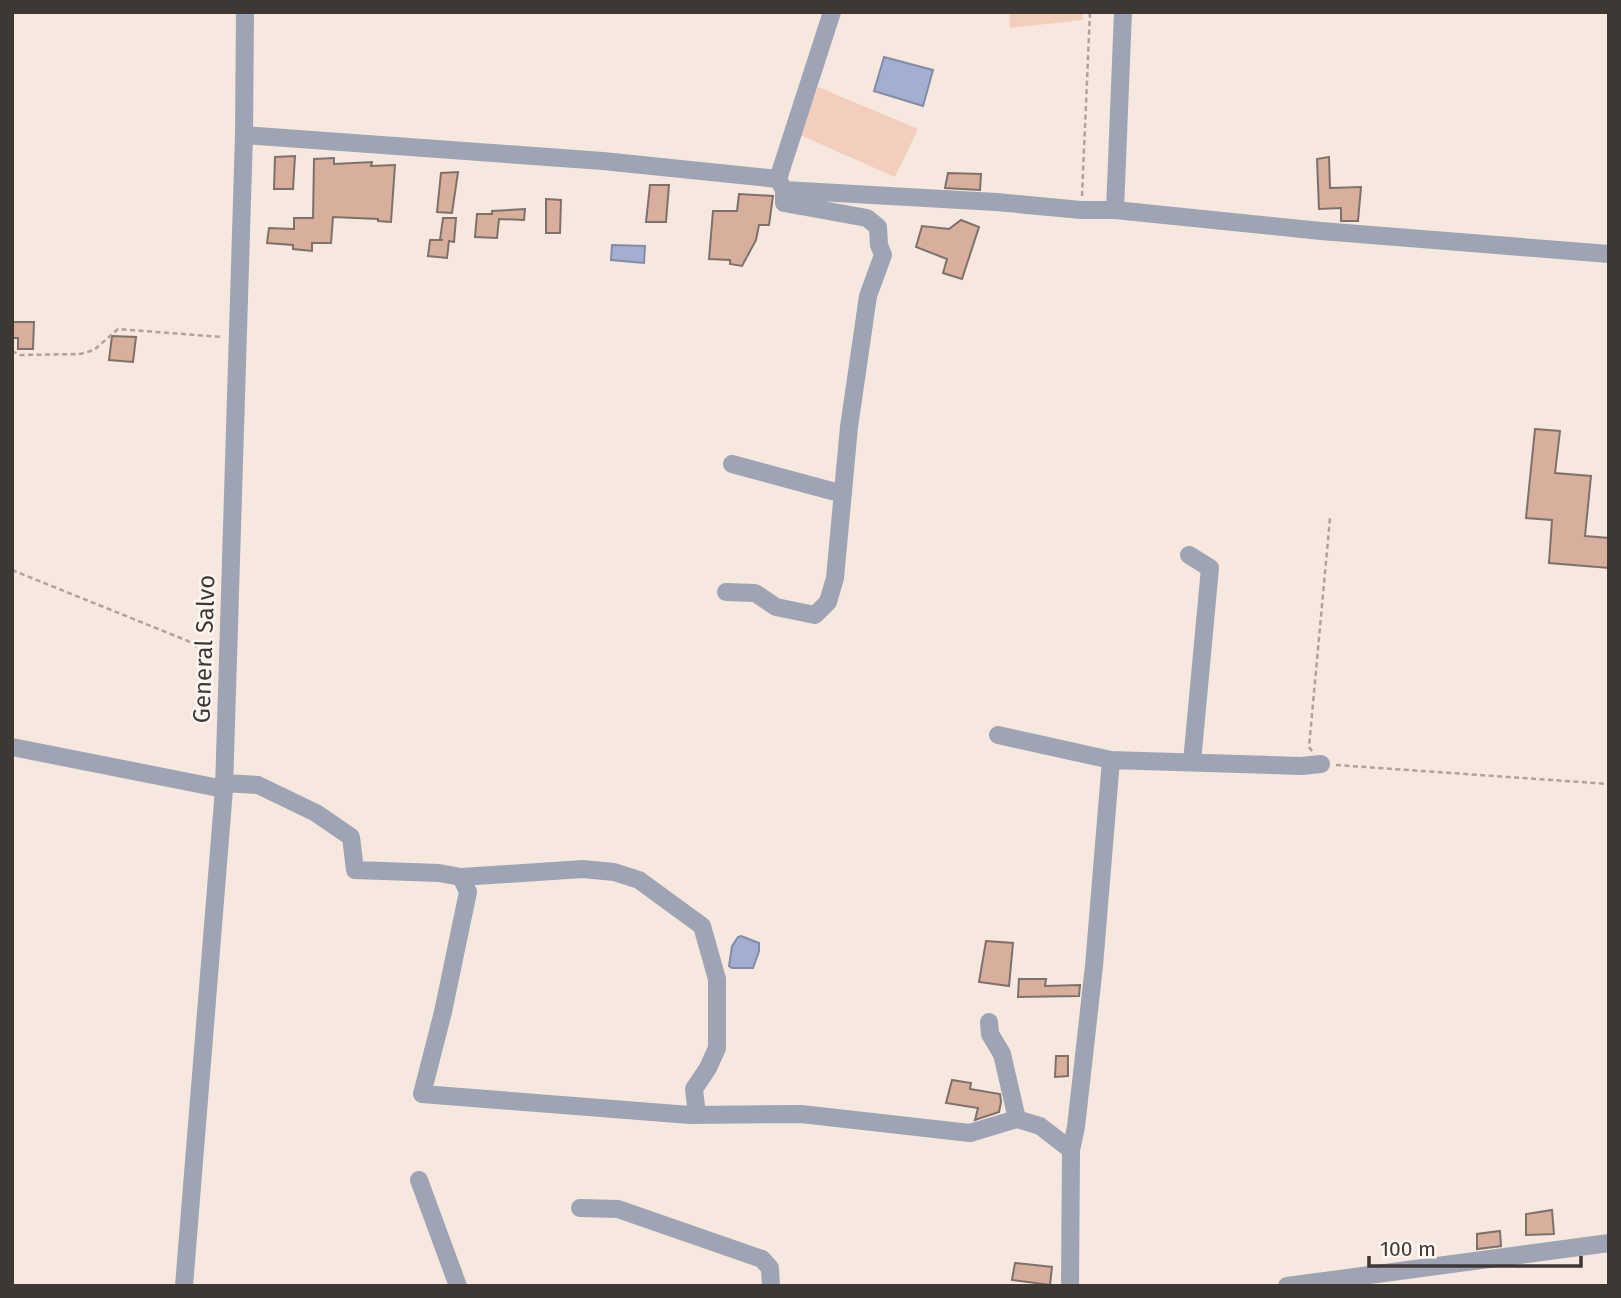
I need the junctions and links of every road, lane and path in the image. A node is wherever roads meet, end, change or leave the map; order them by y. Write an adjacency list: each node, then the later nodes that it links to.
1 (245, 12): 5 (street, General Salvo)
2 (832, 12): 6 (street)
3 (1090, 12): 7 (path)
4 (1123, 12): 8 (street)
5 (244, 135): 6 (street); 10 (street, General Salvo)
6 (781, 185): 7 (street); 13 (street)
7 (1082, 210): 8 (street)
8 (1115, 210): 9 (street)
9 (1609, 254)
10 (236, 338): 11 (path); 18 (street, General Salvo)
11 (12, 351)
12 (732, 464): 13 (street)
13 (843, 495): 17 (street)
14 (1330, 518): 23 (path)
15 (1189, 555): 22 (street)
16 (12, 570): 18 (path)
17 (726, 592)
18 (229, 667): 25 (street, General Salvo)
19 (998, 735): 21 (street)
20 (12, 747): 25 (street)
21 (1111, 760): 22 (street); 30 (street)
22 (1192, 762): 23 (street)
23 (1321, 764): 24 (path)
24 (1609, 784)
25 (224, 786): 26 (street); 34 (street, General Salvo)
26 (461, 877): 28 (street); 28 (street)
27 (989, 1021): 29 (street)
28 (697, 1115): 29 (street)
29 (1017, 1119): 30 (street)
30 (1071, 1150): 37 (street)
31 (419, 1180): 35 (street)
32 (580, 1208): 36 (street)
33 (1609, 1243): 38 (street)
34 (184, 1286)
35 (458, 1286)
36 (771, 1286)
37 (1070, 1286)
38 (1287, 1286)

